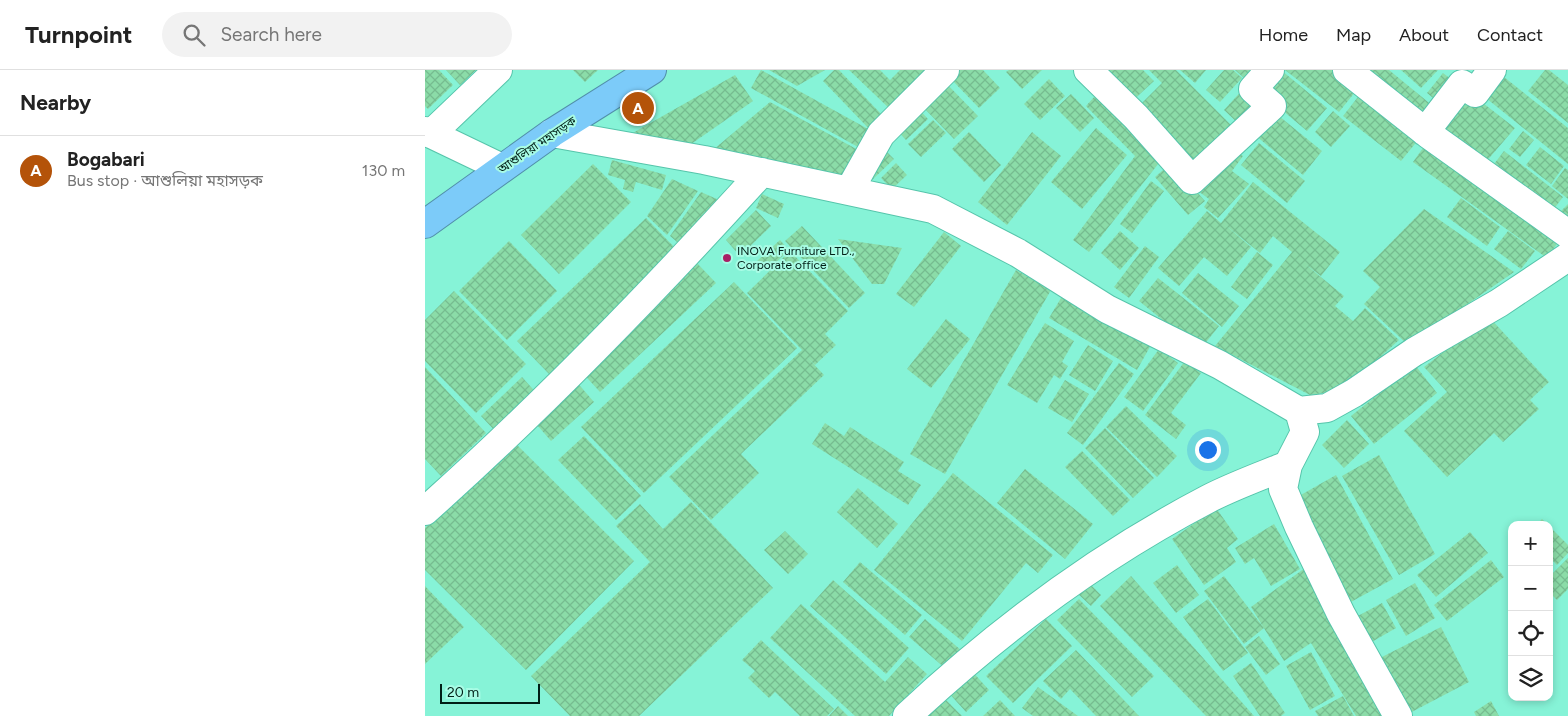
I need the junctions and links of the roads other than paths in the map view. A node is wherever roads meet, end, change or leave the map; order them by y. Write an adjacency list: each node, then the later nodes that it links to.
1 (498, 70): 9 (street)
2 (652, 70): 10 (highway, আশুলিয়া মহাসড়ক)
3 (945, 70): 13 (street)
4 (1088, 70): 5 (street)
5 (1270, 70)
6 (1347, 70): 8 (street)
7 (1492, 70): 8 (street)
8 (1425, 132): 15 (street)
9 (428, 133): 11 (street)
10 (552, 133): 11 (highway, আশুলিয়া মহাসড়ক); 12 (street)
11 (502, 168): 14 (highway, আশুলিয়া মহাসড়ক)
12 (763, 172): 13 (street); 19 (street)
13 (849, 191): 17 (street)
14 (425, 224)
15 (1568, 234)
16 (1568, 257): 17 (street)
17 (1299, 411): 18 (street)
18 (1288, 465): 20 (street); 21 (street)
19 (425, 511)
20 (907, 716)
21 (1398, 716)

